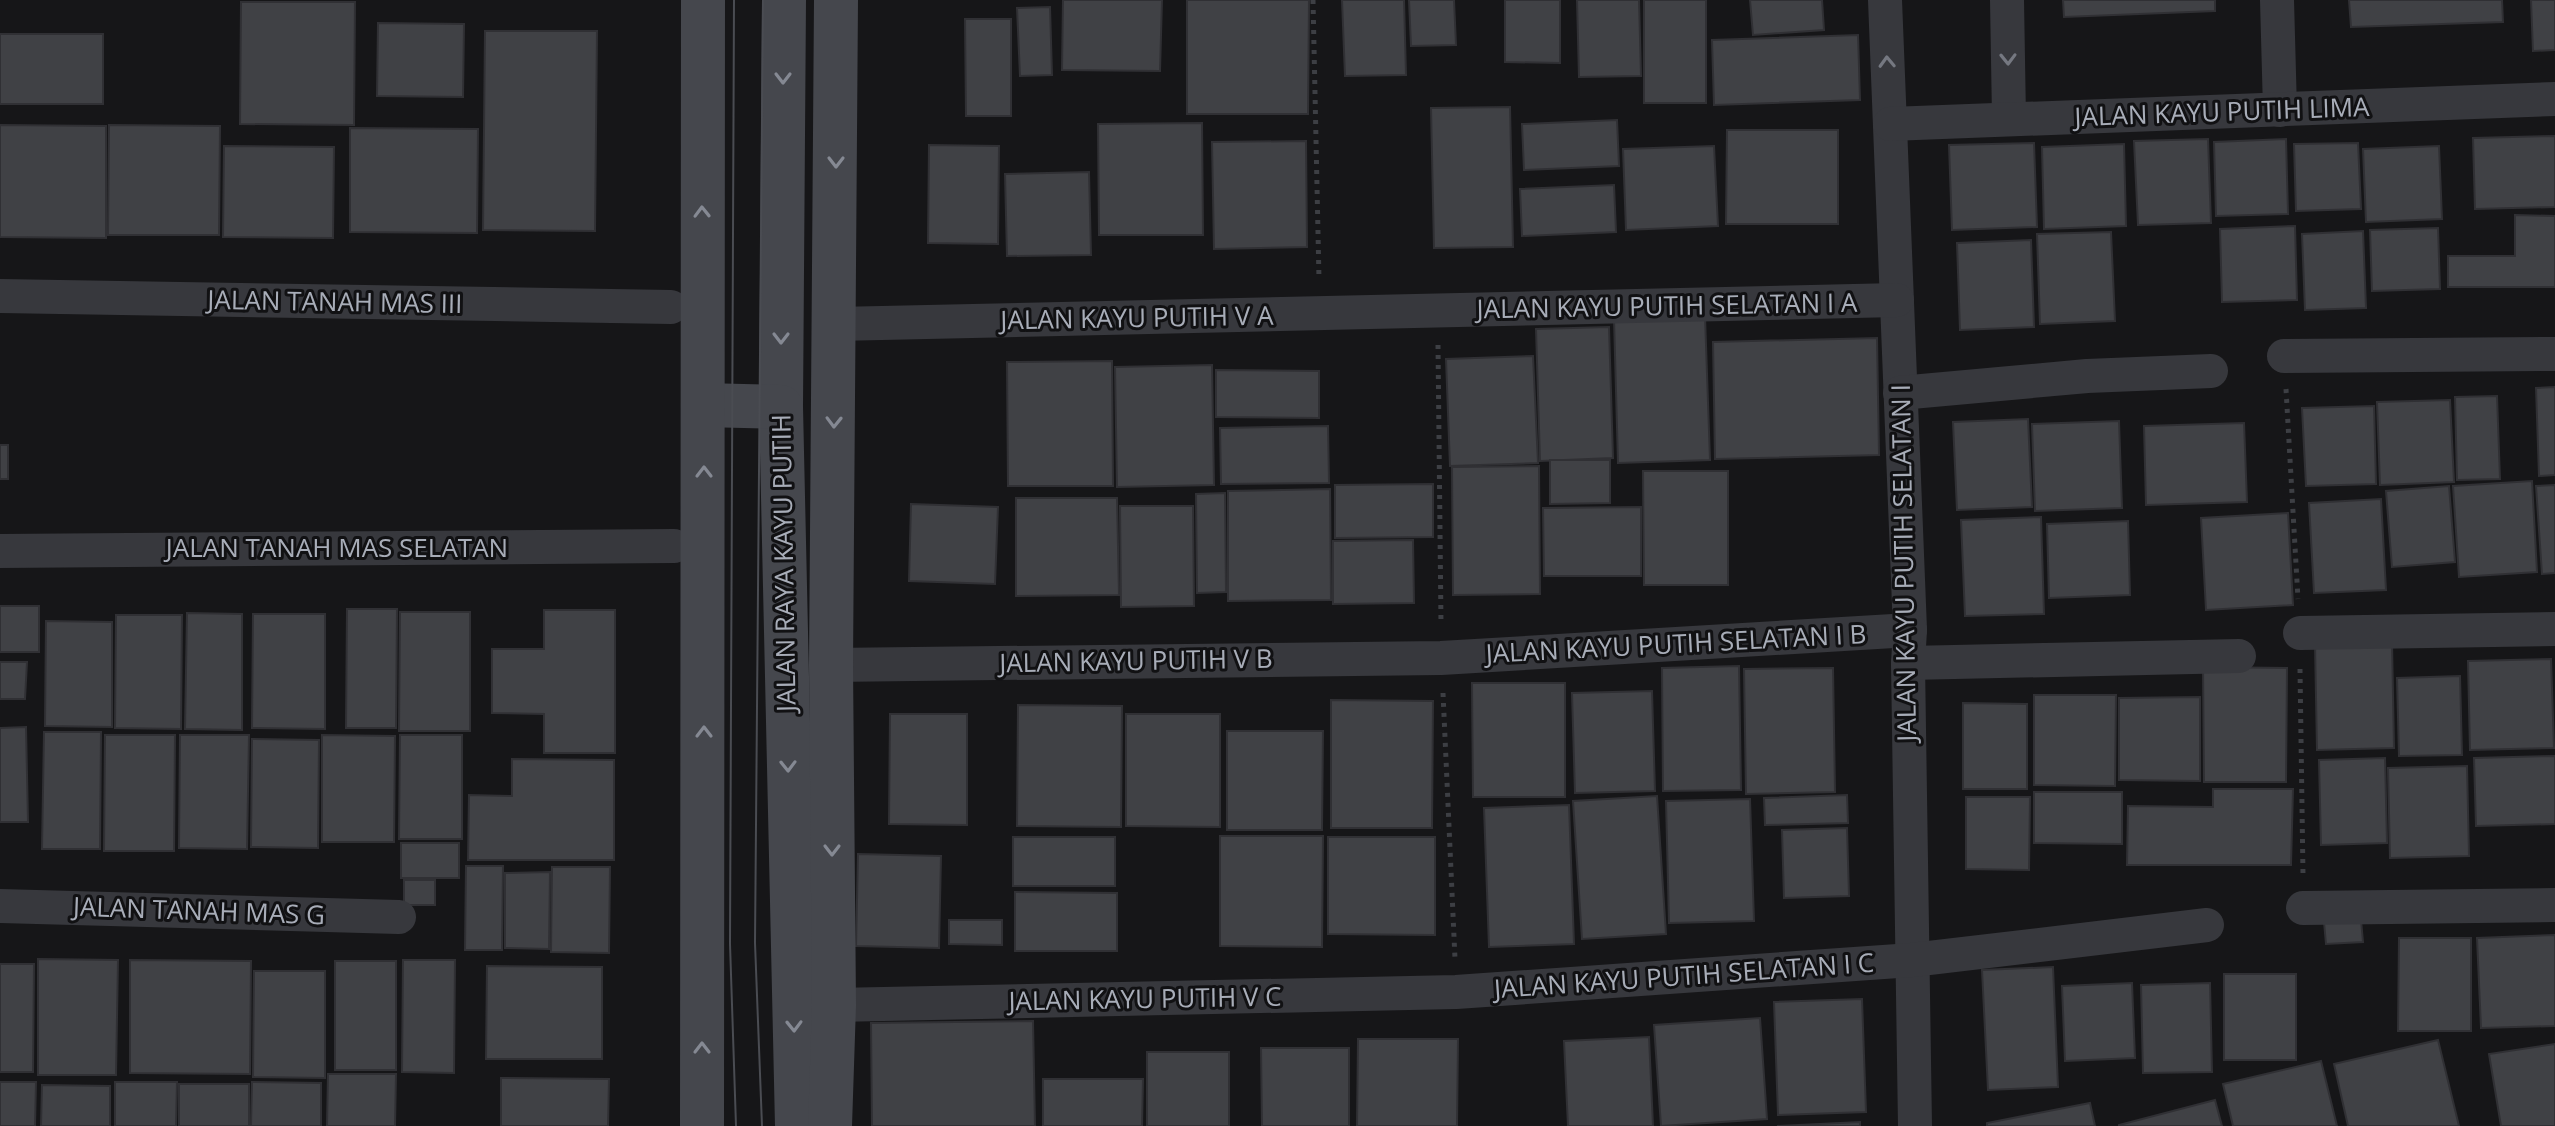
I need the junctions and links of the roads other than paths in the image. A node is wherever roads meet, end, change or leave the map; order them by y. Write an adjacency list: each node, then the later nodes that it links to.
1 (703, 0): 20 (main road, one-way to 1)
2 (784, 0): 21 (main road, JALAN RAYA KAYU PUTIH, one-way to 21)
3 (836, 0): 15 (main road, JALAN RAYA KAYU PUTIH, one-way to 15)
4 (1885, 0): 10 (street, JALAN KAYU PUTIH SELATAN I, one-way to 4)
5 (2007, 0): 9 (street, one-way to 9)
6 (2277, 0): 8 (street)
7 (2555, 99): 8 (street, JALAN KAYU PUTIH LIMA)
8 (2280, 110): 9 (street, JALAN KAYU PUTIH LIMA)
9 (2009, 118): 10 (street, JALAN KAYU PUTIH LIMA)
10 (1890, 124): 12 (street, JALAN KAYU PUTIH SELATAN I)
11 (0, 296): 13 (street, JALAN TANAH MAS III)
12 (1897, 300): 14 (street, JALAN KAYU PUTIH SELATAN I A); 19 (street, JALAN KAYU PUTIH SELATAN I)
13 (671, 307)
14 (1438, 312): 15 (street, JALAN KAYU PUTIH V A)
15 (836, 324): 29 (main road, JALAN RAYA KAYU PUTIH, one-way to 29)
16 (2555, 354): 17 (street)
17 (2284, 356)
18 (2211, 371): 19 (street)
19 (1900, 393): 26 (street, JALAN KAYU PUTIH SELATAN I)
20 (703, 405): 21 (main road); 38 (main road, one-way to 20)
21 (781, 407): 39 (main road, JALAN RAYA KAYU PUTIH, one-way to 39)
22 (674, 546): 23 (street, JALAN TANAH MAS SELATAN)
23 (0, 551)
24 (2555, 629): 25 (street)
25 (2300, 633)
26 (1909, 646): 27 (street, JALAN KAYU PUTIH SELATAN I B); 28 (street, JALAN KAYU PUTIH SELATAN I B); 35 (street, JALAN KAYU PUTIH SELATAN I)
27 (2239, 656)
28 (1441, 658): 29 (street, JALAN KAYU PUTIH V B)
29 (831, 665): 37 (main road, JALAN RAYA KAYU PUTIH, one-way to 37)
30 (2555, 905): 32 (street)
31 (0, 906): 33 (street, JALAN TANAH MAS G)
32 (2303, 908)
33 (399, 917)
34 (2207, 925): 35 (street, JALAN KAYU PUTIH SELATAN I C)
35 (1912, 960): 36 (street, JALAN KAYU PUTIH SELATAN I C); 41 (street, JALAN KAYU PUTIH SELATAN I)
36 (1456, 992): 37 (street, JALAN KAYU PUTIH V C)
37 (834, 1005): 40 (main road, JALAN RAYA KAYU PUTIH)
38 (702, 1126)
39 (797, 1126)
40 (830, 1126)
41 (1915, 1126)

